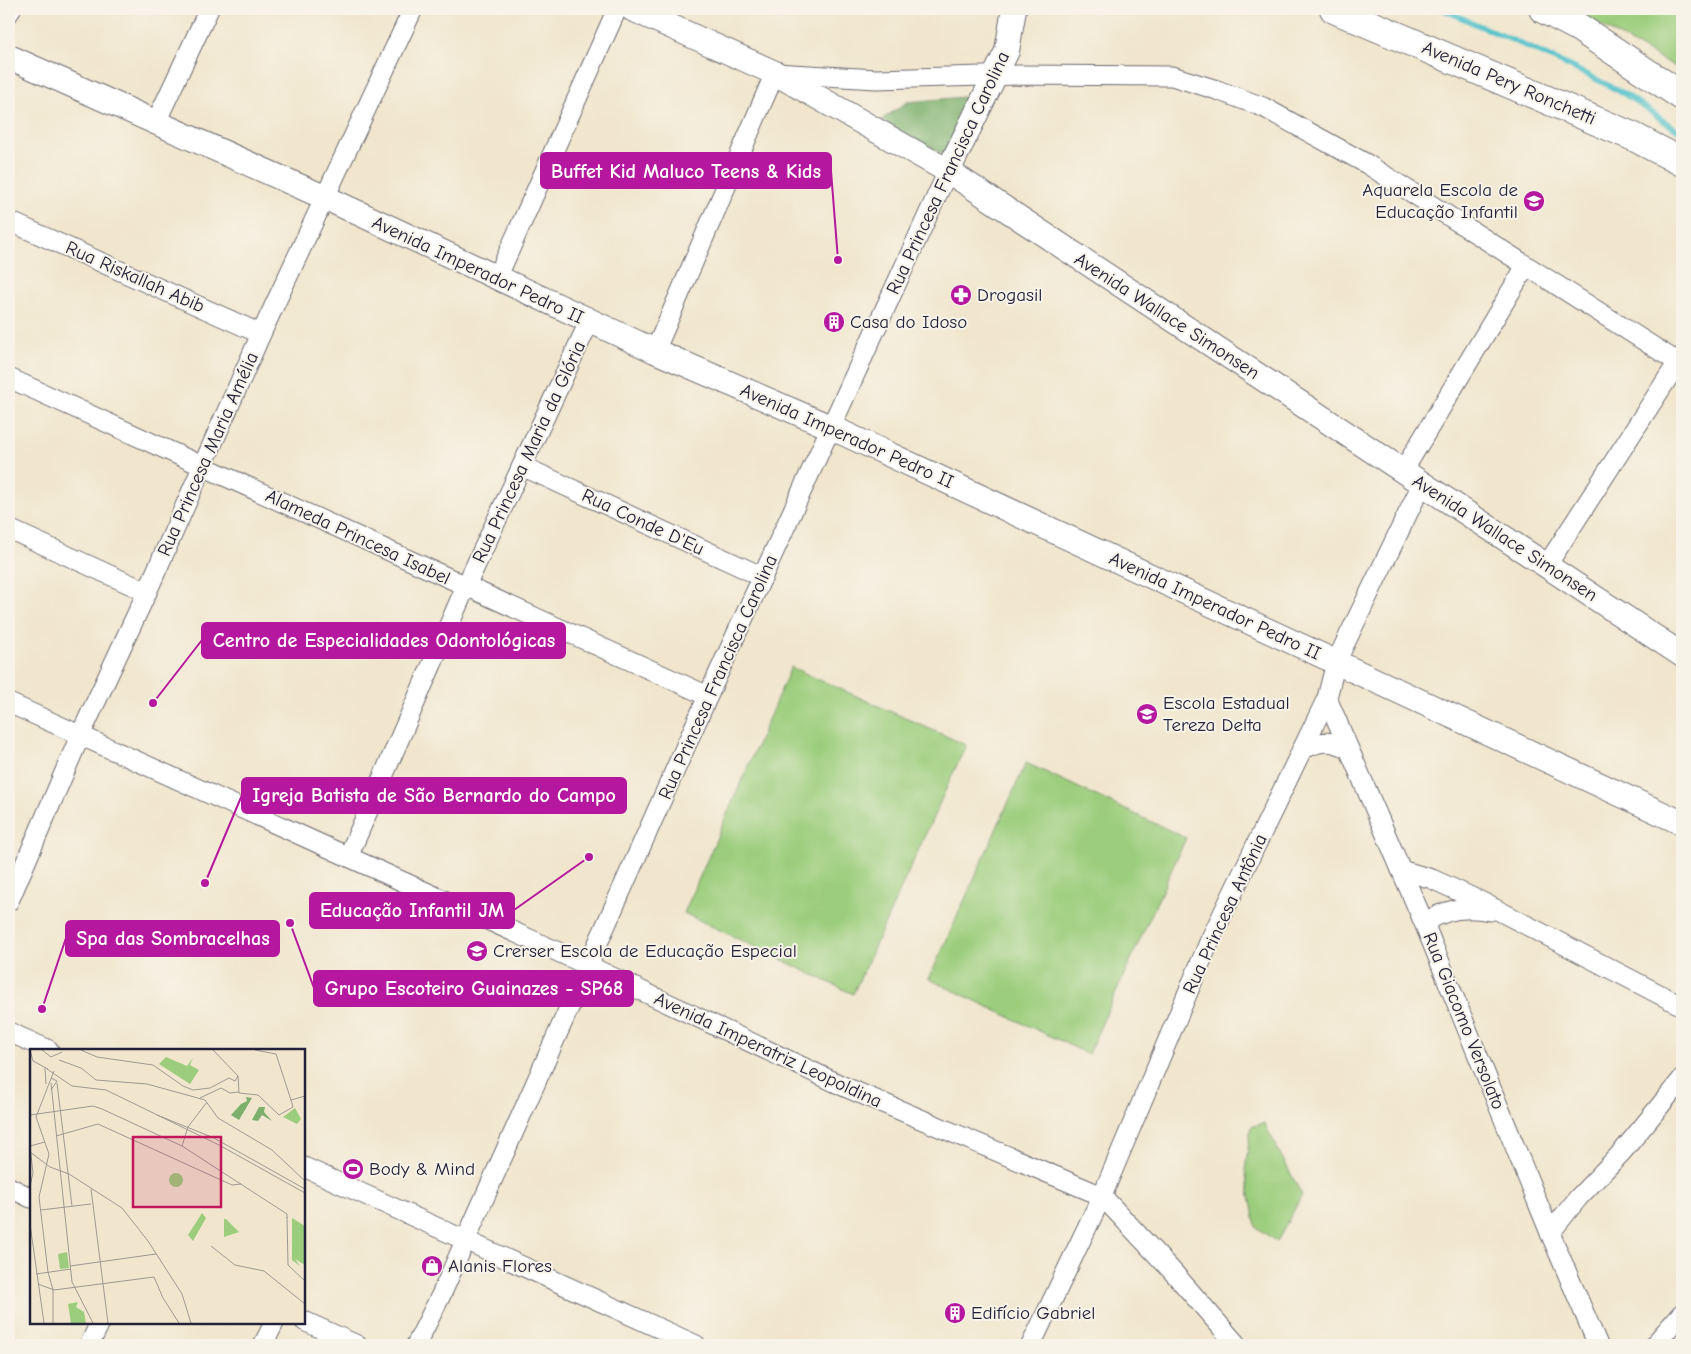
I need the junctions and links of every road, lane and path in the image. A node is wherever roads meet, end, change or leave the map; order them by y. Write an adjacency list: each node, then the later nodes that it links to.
1 (11, 9): 9 (street)
2 (209, 9): 14 (street)
3 (412, 9): 17 (street, Rua Princesa Maria Amélia)
4 (617, 9): 20 (street)
5 (632, 9): 11 (street, Avenida Wallace Simonsen)
6 (1014, 9): 12 (street, Rua Princesa Francisca Carolina)
7 (1334, 9): 15 (main road, Avenida Pery Ronchetti)
8 (1542, 9): 13 (main road)
9 (9, 13)
10 (9, 57): 14 (street, Avenida Imperador Pedro II)
11 (775, 73): 12 (street); 16 (street, Avenida Wallace Simonsen); 23 (street)
12 (997, 75): 16 (street, Rua Princesa Francisca Carolina); 19 (street)
13 (1682, 96)
14 (156, 122): 17 (street, Avenida Imperador Pedro II)
15 (1682, 162)
16 (948, 171): 26 (street, Rua Princesa Francisca Carolina); 29 (street, Avenida Wallace Simonsen)
17 (326, 198): 20 (street, Avenida Imperador Pedro II); 22 (street, Rua Princesa Maria Amélia)
18 (9, 221): 22 (street, Rua Riskallah Abib)
19 (1526, 266): 24 (street); 29 (street)
20 (497, 278): 21 (street, Avenida Imperador Pedro II)
21 (589, 322): 23 (street, Avenida Imperador Pedro II); 28 (street, Rua Princesa Maria da Glória)
22 (261, 334): 27 (street, Rua Princesa Maria Amélia)
23 (655, 351): 26 (street, Avenida Imperador Pedro II)
24 (1681, 362): 32 (street)
25 (9, 378): 27 (street, Alameda Princesa Isabel)
26 (830, 427): 33 (street, Rua Princesa Francisca Carolina); 37 (street, Avenida Imperador Pedro II)
27 (203, 466): 34 (street, Alameda Princesa Isabel); 35 (street, Rua Princesa Maria Amélia)
28 (522, 466): 33 (street, Rua Conde D'Eu); 34 (street, Rua Princesa Maria da Glória)
29 (1403, 471): 30 (street, Avenida Wallace Simonsen)
30 (1422, 484): 32 (street, Avenida Wallace Simonsen); 37 (street, Rua Princesa Antônia)
31 (9, 529): 35 (street)
32 (1547, 565): 36 (street, Avenida Wallace Simonsen)
33 (763, 577): 38 (street, Rua Princesa Francisca Carolina)
34 (466, 586): 38 (street, Alameda Princesa Isabel); 45 (street, Rua Princesa Maria da Glória)
35 (147, 592): 41 (street, Rua Princesa Maria Amélia)
36 (1682, 655)
37 (1336, 662): 39 (street, Rua Princesa Antônia); 44 (street, Avenida Imperador Pedro II)
38 (708, 696): 50 (street, Rua Princesa Francisca Carolina)
39 (1327, 698): 42 (street, Rua Giacomo Versolato); 43 (street, Rua Princesa Antônia)
40 (9, 703): 41 (street, Avenida Imperatriz Leopoldina)
41 (80, 736): 45 (street, Avenida Imperatriz Leopoldina); 47 (street, Rua Princesa Maria Amélia)
42 (1347, 748): 43 (street); 46 (street, Rua Giacomo Versolato)
43 (1300, 751): 57 (street, Rua Princesa Antônia)
44 (1682, 823)
45 (348, 857): 50 (street, Avenida Imperatriz Leopoldina)
46 (1401, 870): 48 (street); 49 (street, Rua Giacomo Versolato)
47 (9, 901)
48 (1510, 916): 49 (street); 51 (street)
49 (1424, 923): 59 (street, Rua Giacomo Versolato)
50 (589, 966): 57 (street, Avenida Imperatriz Leopoldina); 60 (street, Rua Princesa Francisca Carolina)
51 (1682, 1006)
52 (9, 1032): 53 (street)
53 (47, 1049)
54 (1682, 1079): 59 (street)
55 (305, 1167): 60 (street)
56 (9, 1187): 58 (street)
57 (1102, 1196): 70 (street, Rua Princesa Antônia); 71 (street, Avenida Imperatriz Leopoldina)
58 (30, 1198)
59 (1550, 1233): 72 (street, Rua Giacomo Versolato)
60 (465, 1240): 68 (street, Rua Princesa Francisca Carolina); 69 (street)
61 (1682, 1313): 73 (street)
62 (305, 1321): 67 (street)
63 (99, 1324): 65 (street)
64 (274, 1324): 66 (street)
65 (88, 1345)
66 (263, 1345)
67 (357, 1345)
68 (416, 1345)
69 (696, 1345)
70 (1031, 1345)
71 (1237, 1345)
72 (1598, 1345)
73 (1654, 1345)

